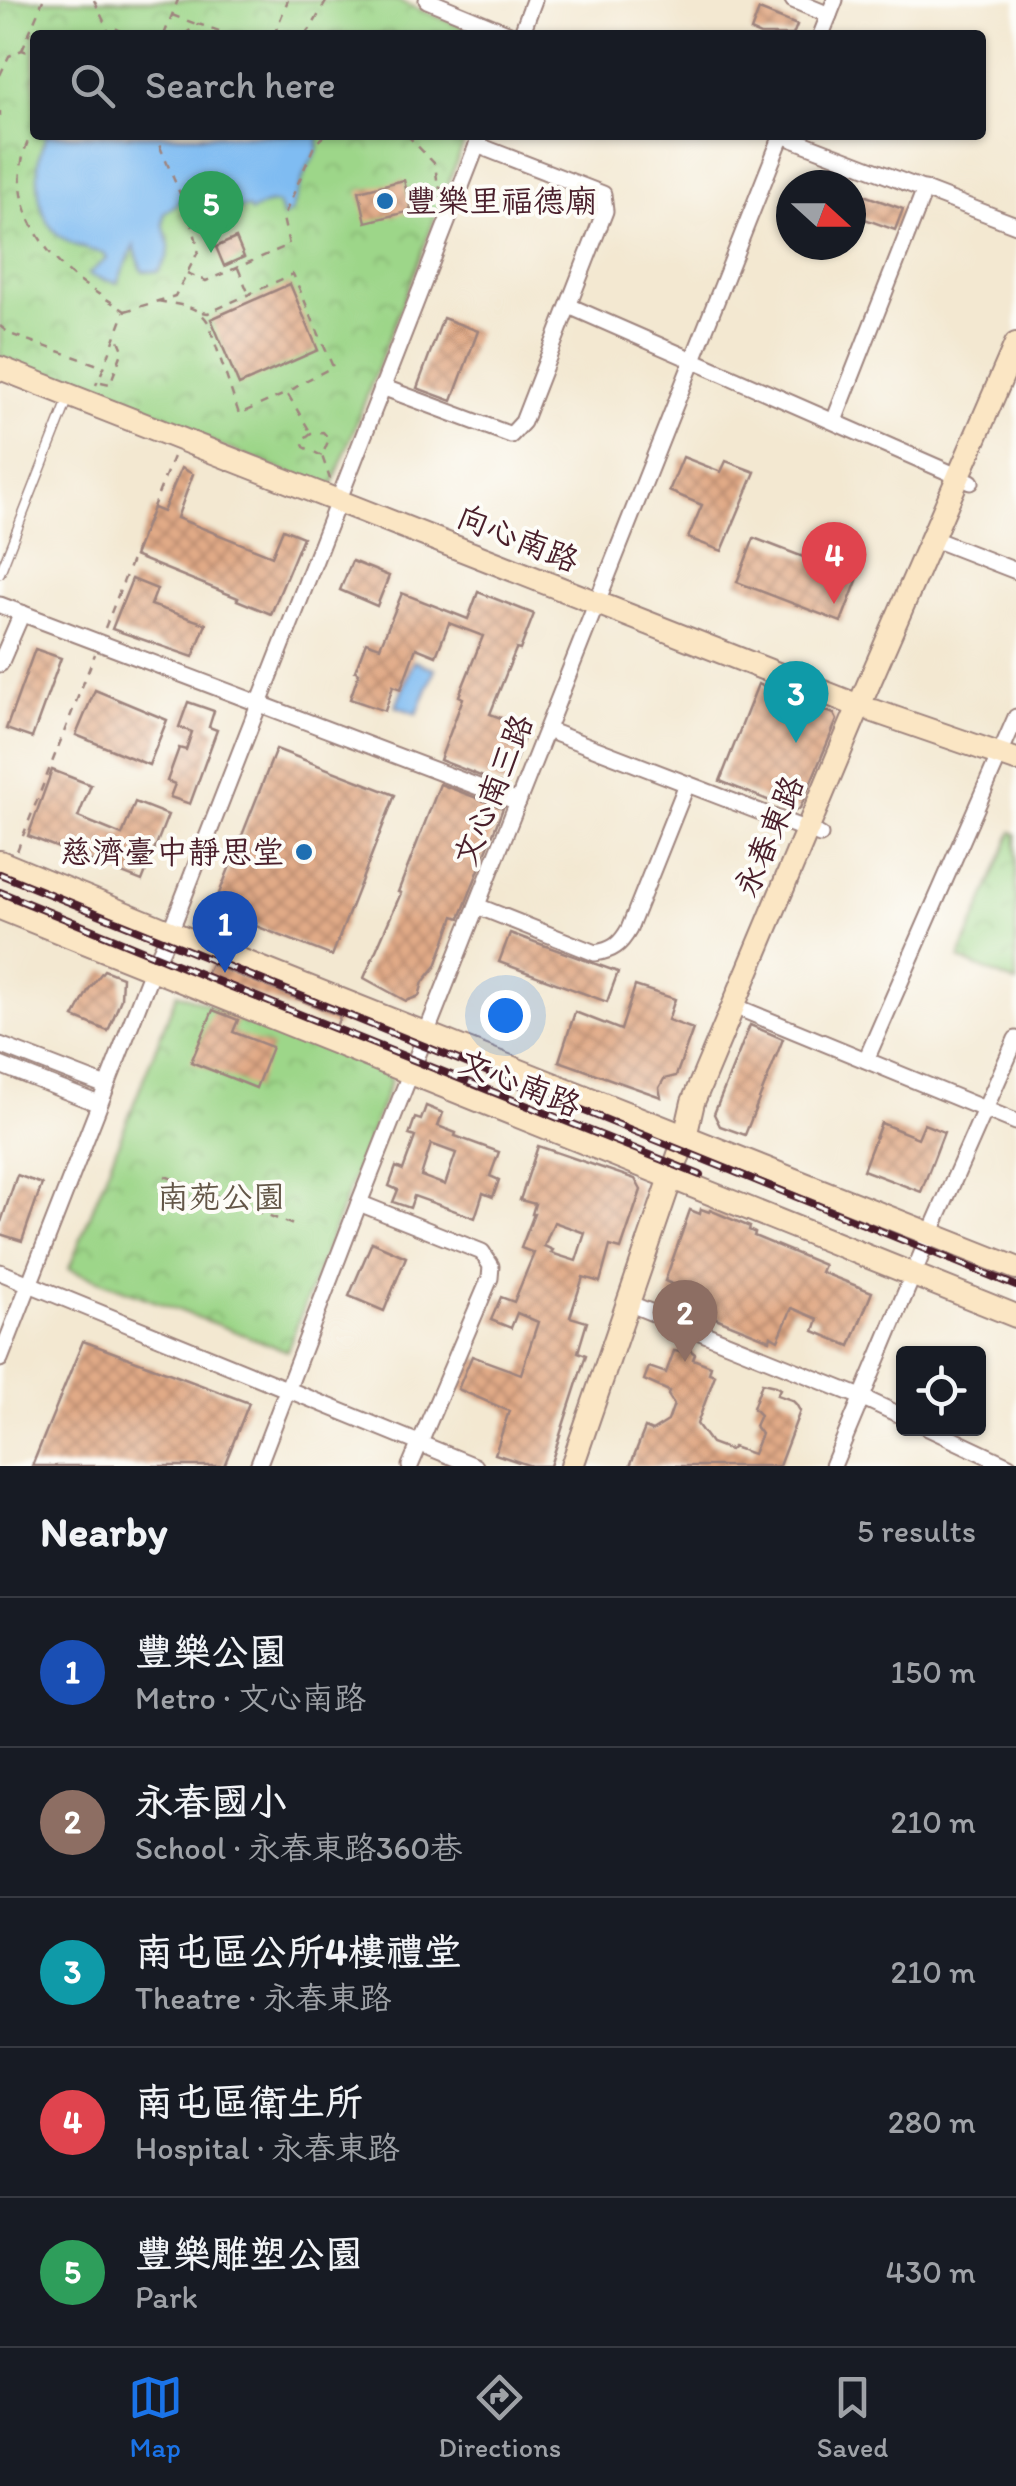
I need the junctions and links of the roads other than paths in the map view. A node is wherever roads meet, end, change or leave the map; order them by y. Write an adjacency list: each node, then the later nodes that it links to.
1 (427, 0): 5 (street)
2 (534, 0): 6 (street)
3 (793, 0): 4 (street)
4 (832, 8)
5 (500, 30)
6 (523, 30)
7 (479, 140): 12 (street); 17 (street)
8 (780, 140): 14 (street, 文心南三路)
9 (795, 140): 10 (street)
10 (925, 190): 11 (street); 19 (street)
11 (1016, 225)
12 (569, 306): 14 (street); 17 (street)
13 (1016, 344): 20 (street, 永春東路)
14 (693, 360): 19 (street); 25 (street, 文心南三路)
15 (0, 368): 18 (street, 向心南路)
16 (1016, 378): 20 (street, 永春東路)
17 (382, 387): 21 (street)
18 (79, 400): 21 (street, 向心南路); 24 (lane)
19 (834, 422): 20 (street)
20 (965, 480): 22 (street, 永春東路)
21 (338, 502): 25 (street, 向心南路); 29 (street)
22 (938, 541): 23 (street); 30 (street, 永春東路)
23 (1016, 571)
24 (0, 573)
25 (596, 604): 30 (street, 向心南路); 32 (street, 文心南三路)
26 (0, 605): 27 (street)
27 (22, 612): 28 (street); 29 (street)
28 (0, 664)
29 (259, 703): 35 (street); 40 (street)
30 (866, 708): 33 (street, 向心南路); 36 (street, 永春東路)
31 (1016, 717): 33 (street)
32 (547, 730): 34 (street); 35 (street, 文心南三路)
33 (1008, 757): 46 (street)
34 (687, 784): 36 (street); 38 (street)
35 (518, 802): 38 (street, 文心南三路)
36 (813, 833): 42 (street, 永春東路)
37 (0, 862): 40 (street, 文心南路)
38 (477, 906): 43 (street, 文心南三路)
39 (0, 908): 41 (street, 文心南路)
40 (170, 932): 41 (street); 43 (street, 文心南路)
41 (152, 970): 48 (street, 文心南路); 49 (street)
42 (740, 1008): 46 (street); 53 (street, 永春東路)
43 (426, 1034): 48 (street, 文心南三路); 53 (street, 文心南路)
44 (1016, 1039): 51 (street)
45 (0, 1045): 49 (street)
46 (866, 1060): 51 (street)
47 (0, 1064): 50 (street)
48 (411, 1074): 54 (street, 文心南路); 55 (street, 文心南三路)
49 (106, 1086): 50 (street)
50 (100, 1104): 60 (street)
51 (984, 1110): 52 (street); 56 (street)
52 (1016, 1122)
53 (685, 1137): 54 (street, 永春東路); 56 (street, 文心南路)
54 (671, 1178): 59 (street, 文心南路); 61 (street, 永春東路)
55 (359, 1204): 64 (street, 文心南三路); 68 (street)
56 (930, 1234): 57 (street, 文心南路); 59 (street)
57 (1016, 1268)
58 (0, 1272): 60 (street)
59 (913, 1275): 62 (street, 文心南路); 65 (street)
60 (29, 1284): 63 (street); 64 (street)
61 (628, 1303): 65 (street); 72 (street, 永春東路)
62 (1016, 1316)
63 (0, 1359)
64 (287, 1391): 68 (street); 69 (street, 文心南三路)
65 (861, 1398): 66 (street); 73 (street)
66 (896, 1413)
67 (945, 1436): 74 (street)
68 (419, 1443): 70 (street); 71 (street)
69 (258, 1466)
70 (410, 1466)
71 (474, 1466)
72 (572, 1466)
73 (833, 1466)
74 (1010, 1466)

